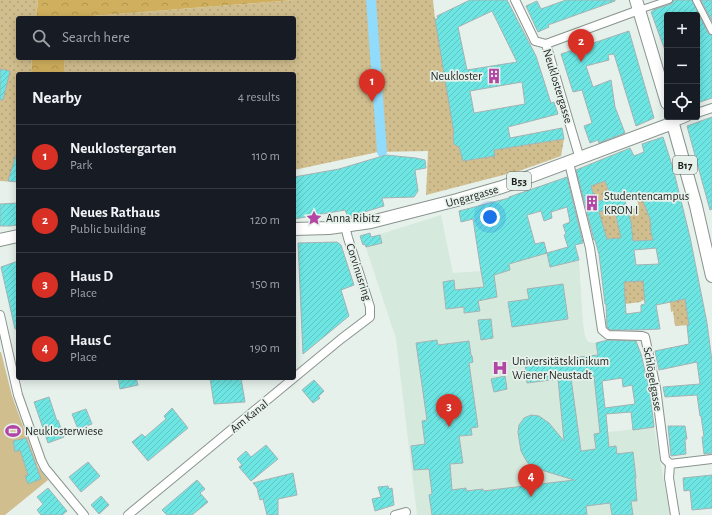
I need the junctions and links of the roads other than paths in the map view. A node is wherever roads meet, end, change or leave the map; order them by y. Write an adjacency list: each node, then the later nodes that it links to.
1 (515, 0): 6 (street, Neuklostergasse)
2 (669, 0): 4 (street)
3 (696, 0): 5 (street)
4 (638, 5): 6 (street); 7 (main road)
5 (712, 31)
6 (546, 44): 11 (street, Neuklostergasse)
7 (664, 93)
8 (712, 108): 9 (street)
9 (700, 112)
10 (672, 120): 11 (main road, Ungargasse / B53); 16 (main road, B17)
11 (574, 161): 12 (main road, Ungargasse / B53); 23 (street, Schlögelgasse)
12 (345, 226): 13 (main road, Ungargasse / B53); 19 (street, Corvinusring)
13 (296, 230)
14 (16, 236): 15 (main road)
15 (0, 240)
16 (709, 244): 17 (main road, B17)
17 (712, 276)
18 (0, 315): 25 (street)
19 (370, 317): 20 (street, Am Kanal)
20 (296, 376)
21 (291, 380): 26 (street, Am Kanal)
22 (712, 459): 23 (street)
23 (670, 464): 28 (street, Schlögelgasse)
24 (406, 512): 27 (street)
25 (84, 515)
26 (128, 515)
27 (395, 515)
28 (674, 515)

